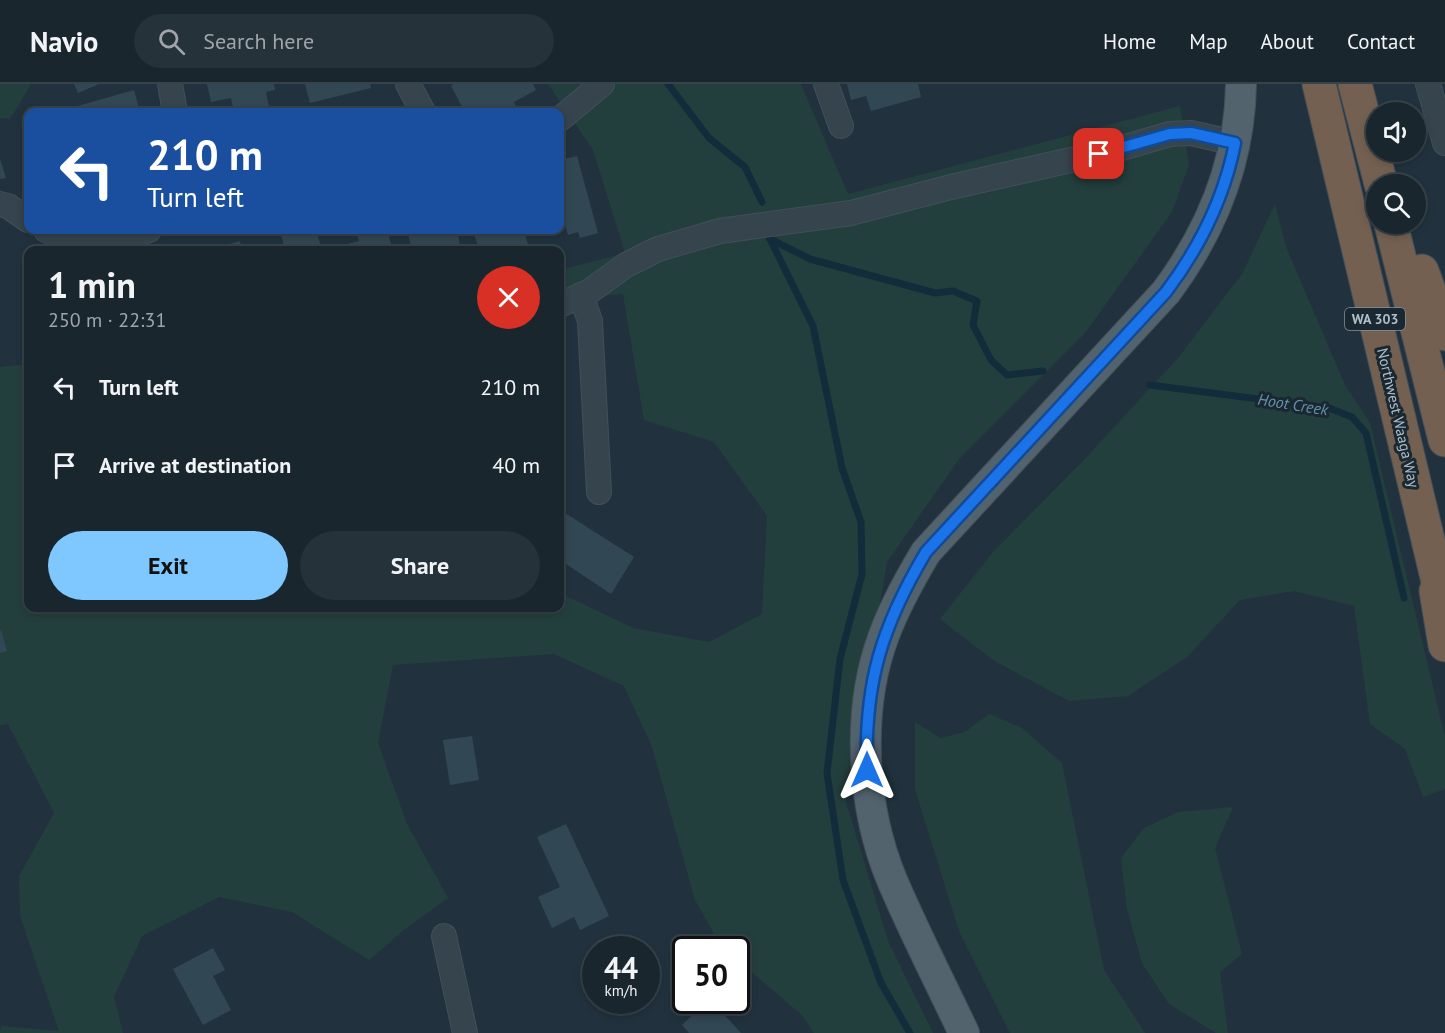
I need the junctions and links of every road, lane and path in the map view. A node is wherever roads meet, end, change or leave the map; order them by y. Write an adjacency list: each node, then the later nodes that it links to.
1 (170, 84): 9 (street)
2 (408, 84): 10 (street)
3 (602, 84): 12 (street)
4 (826, 84): 13 (street)
5 (1241, 84): 14 (main road)
6 (1319, 84): 29 (highway, Northwest Waaga Way / WA 303)
7 (1355, 84): 11 (highway); 16 (highway)
8 (1428, 84): 15 (street)
9 (174, 108)
10 (421, 108)
11 (1366, 114)
12 (564, 116)
13 (841, 126)
14 (1235, 143): 25 (street); 34 (main road)
15 (1445, 143)
16 (1378, 174)
17 (0, 204): 18 (street)
18 (24, 216)
19 (55, 234): 23 (street)
20 (136, 234): 24 (street)
21 (1394, 234): 27 (highway, WA 303)
22 (1410, 234): 26 (highway)
23 (88, 246)
24 (88, 246)
25 (570, 300): 28 (street)
26 (1445, 334)
27 (1445, 440)
28 (599, 492)
29 (1431, 554): 30 (highway, Northwest Waaga Way / WA 303); 31 (highway)
30 (1445, 611)
31 (1445, 645)
32 (444, 936): 33 (street)
33 (465, 1033)
34 (964, 1033)

